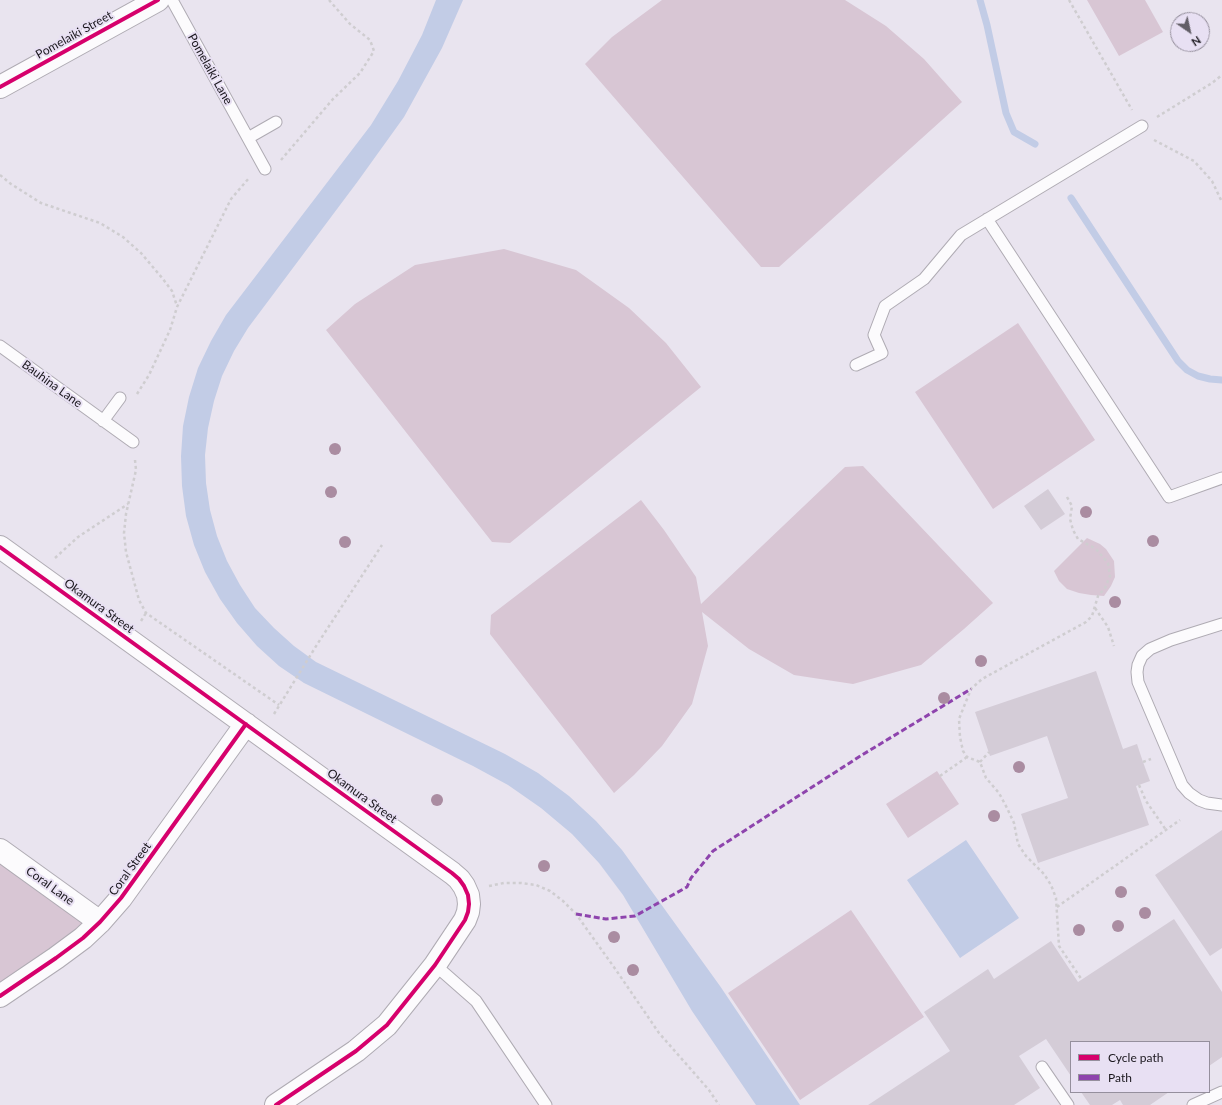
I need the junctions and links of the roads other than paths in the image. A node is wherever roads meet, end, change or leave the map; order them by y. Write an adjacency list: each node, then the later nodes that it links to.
1 (158, 0): 3 (street, Pomelaiki Street)
2 (172, 0): 6 (lane, Pomelaiki Lane)
3 (0, 87)
4 (276, 122): 6 (lane)
5 (1142, 126): 8 (lane)
6 (248, 138): 7 (lane, Pomelaiki Lane)
7 (265, 169)
8 (987, 219): 10 (lane); 14 (lane)
9 (0, 346): 12 (lane, Bauhina Lane)
10 (856, 365)
11 (120, 398): 12 (lane)
12 (103, 421): 13 (lane, Bauhina Lane)
13 (133, 442)
14 (1222, 478)
15 (0, 547): 17 (street, Okamura Street)
16 (1222, 624): 18 (lane)
17 (246, 724): 20 (street, Coral Street); 21 (street, Okamura Street)
18 (1222, 805)
19 (0, 850): 20 (street, Coral Lane)
20 (100, 922): 22 (street, Coral Street)
21 (435, 965): 25 (street, Okamura Street); 26 (lane)
22 (0, 996)
23 (1042, 1067): 27 (lane)
24 (1222, 1092): 28 (lane)
25 (276, 1105)
26 (546, 1105)
27 (1068, 1105)
28 (1193, 1105)

